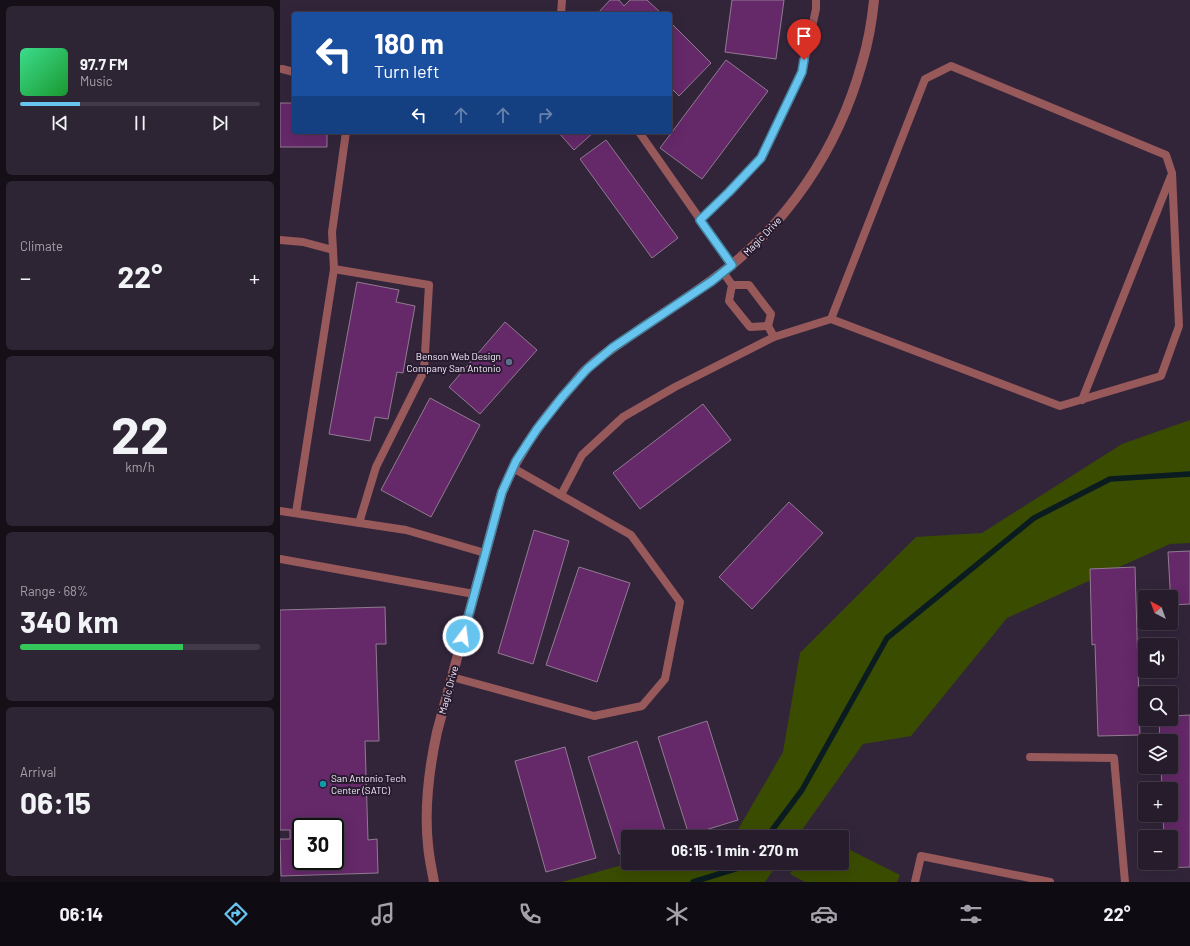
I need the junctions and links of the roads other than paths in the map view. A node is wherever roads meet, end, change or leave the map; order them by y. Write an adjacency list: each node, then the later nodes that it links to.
1 (562, 0): 4 (lane)
2 (816, 0): 10 (lane)
3 (874, 0): 13 (street, Magic Drive)
4 (562, 12)
5 (282, 69): 6 (lane)
6 (292, 72)
7 (346, 134): 12 (lane)
8 (640, 134): 10 (lane)
9 (1172, 173): 17 (lane); 20 (lane); 20 (lane)
10 (700, 220): 13 (lane)
11 (280, 240): 12 (lane)
12 (333, 250): 14 (lane)
13 (732, 265): 15 (street, Magic Drive)
14 (334, 269): 24 (lane); 25 (lane)
15 (723, 272): 16 (lane); 21 (street, Magic Drive)
16 (732, 285): 18 (lane); 18 (lane)
17 (831, 319): 19 (lane); 20 (lane)
18 (768, 326): 19 (lane)
19 (774, 337): 22 (lane)
20 (1082, 400)
21 (513, 468): 22 (lane); 26 (street, Magic Drive)
22 (561, 496): 29 (lane)
23 (280, 511): 24 (lane)
24 (296, 513): 25 (lane)
25 (359, 523): 26 (lane)
26 (485, 553): 28 (street, Magic Drive)
27 (280, 558): 28 (lane)
28 (474, 594): 29 (street, Magic Drive)
29 (452, 677): 31 (street, Magic Drive)
30 (1030, 757): 34 (lane)
31 (434, 882)
32 (915, 882): 33 (lane)
33 (1050, 882)
34 (1126, 882)

